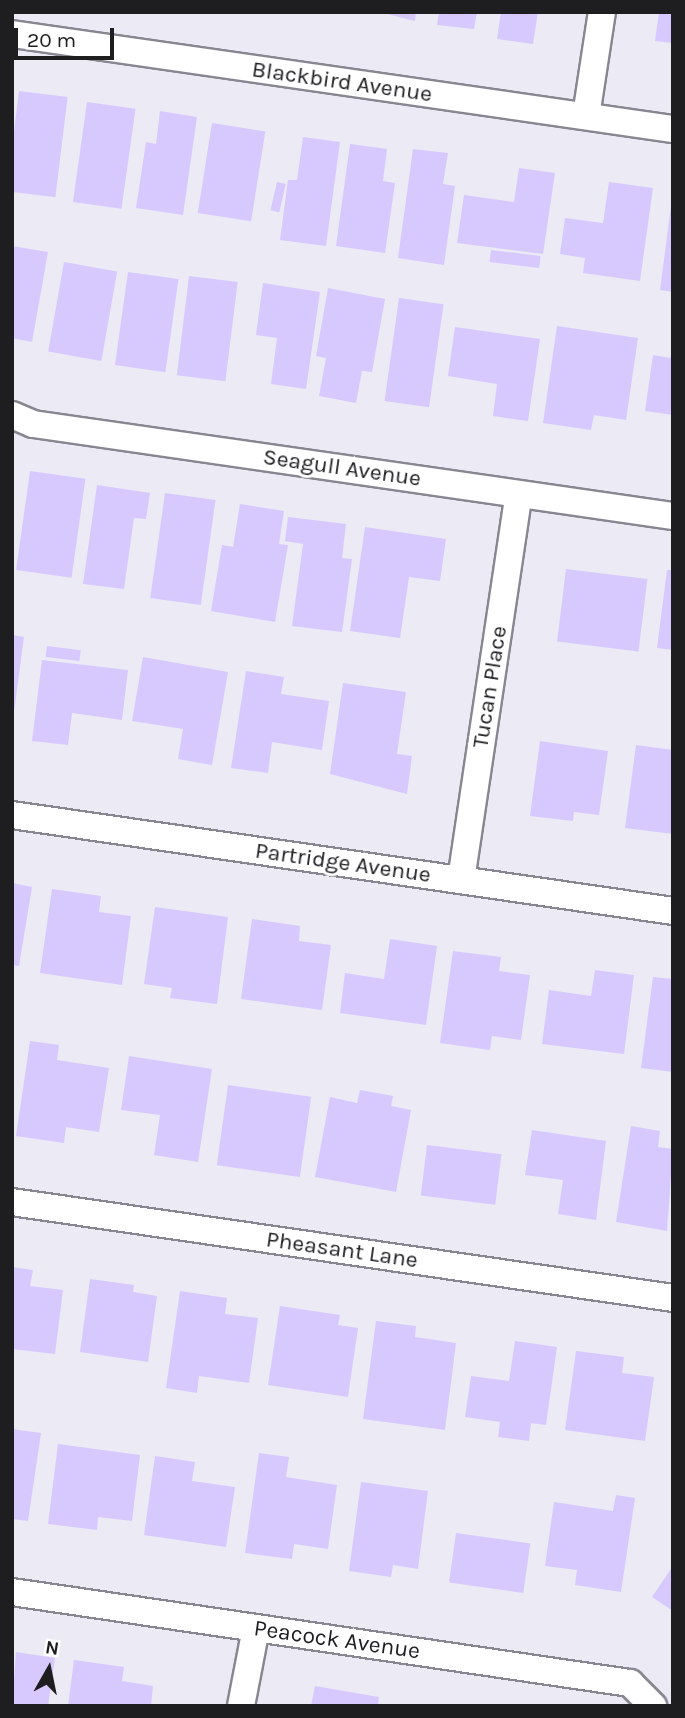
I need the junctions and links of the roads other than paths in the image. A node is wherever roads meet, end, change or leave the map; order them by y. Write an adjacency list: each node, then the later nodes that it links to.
1 (602, 12): 3 (street)
2 (12, 34): 3 (street, Blackbird Avenue)
3 (586, 116): 4 (street, Blackbird Avenue)
4 (673, 129)
5 (12, 415): 6 (street, Seagull Avenue)
6 (519, 494): 7 (street, Seagull Avenue); 9 (street, Tucan Place)
7 (673, 516)
8 (12, 815): 9 (street, Partridge Avenue)
9 (461, 880): 10 (street, Partridge Avenue)
10 (673, 911)
11 (12, 1202): 12 (street, Pheasant Lane)
12 (673, 1298)
13 (12, 1592): 14 (street, Peacock Avenue)
14 (256, 1628): 15 (street); 16 (street, Peacock Avenue)
15 (241, 1706)
16 (653, 1706)

